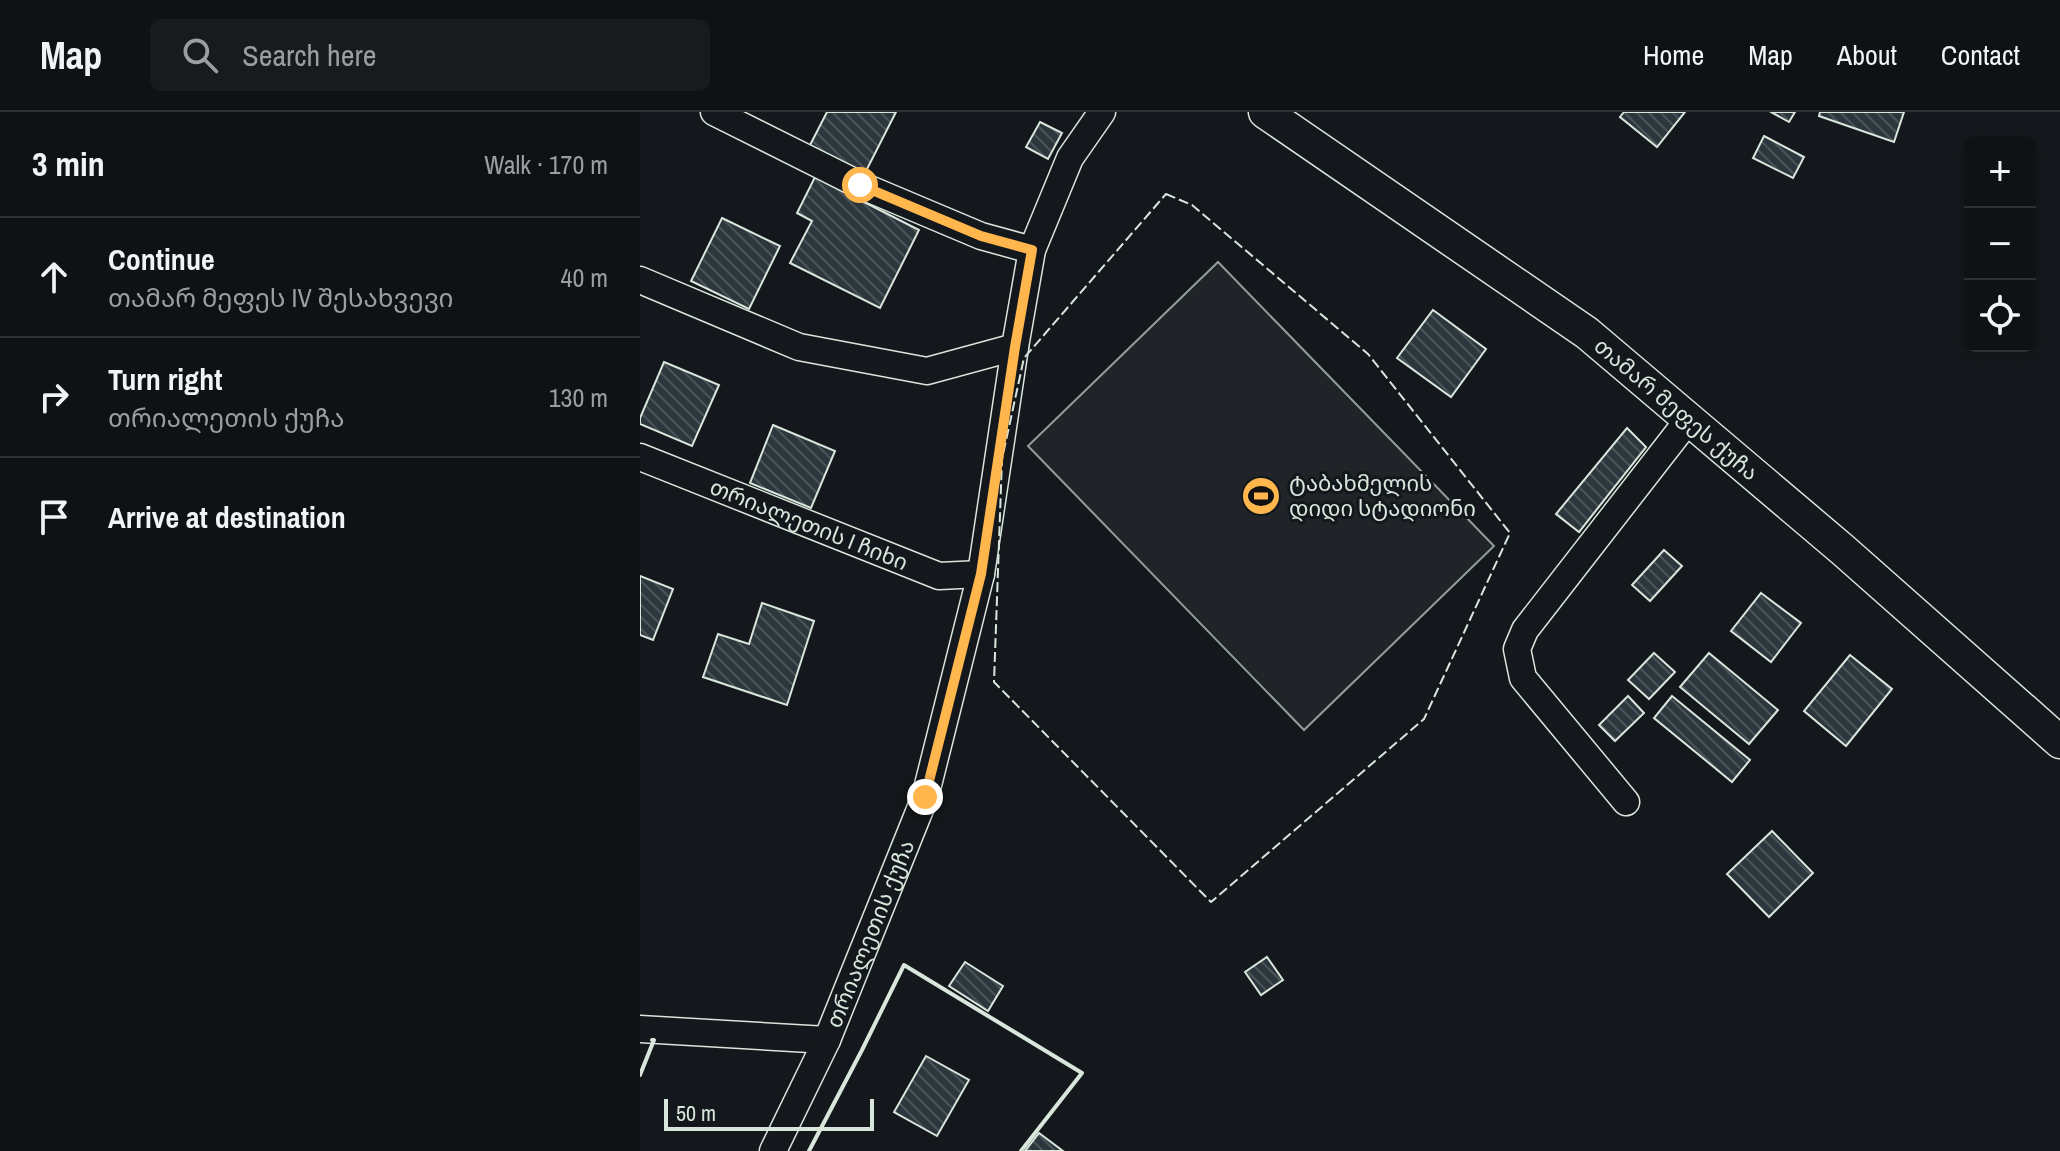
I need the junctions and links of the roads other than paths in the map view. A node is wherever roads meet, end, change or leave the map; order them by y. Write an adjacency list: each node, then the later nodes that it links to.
1 (714, 112): 4 (street)
2 (1102, 112): 4 (street, თრიალეთის ქუჩა)
3 (1265, 112): 7 (street, თამარ მეფეს ქუჩა)
4 (1032, 250): 6 (street, თრიალეთის ქუჩა)
5 (640, 280): 6 (street)
6 (1015, 347): 9 (street, თრიალეთის ქუჩა)
7 (1689, 419): 10 (street, თამარ მეფეს ქუჩა); 11 (street)
8 (640, 457): 9 (street, თრიალეთის I ჩიხი)
9 (981, 574): 13 (street, თრიალეთის ქუჩა)
10 (2060, 742)
11 (1626, 802)
12 (640, 1029): 13 (street)
13 (827, 1040): 14 (street, თრიალეთის ქუჩა)
14 (773, 1151)

